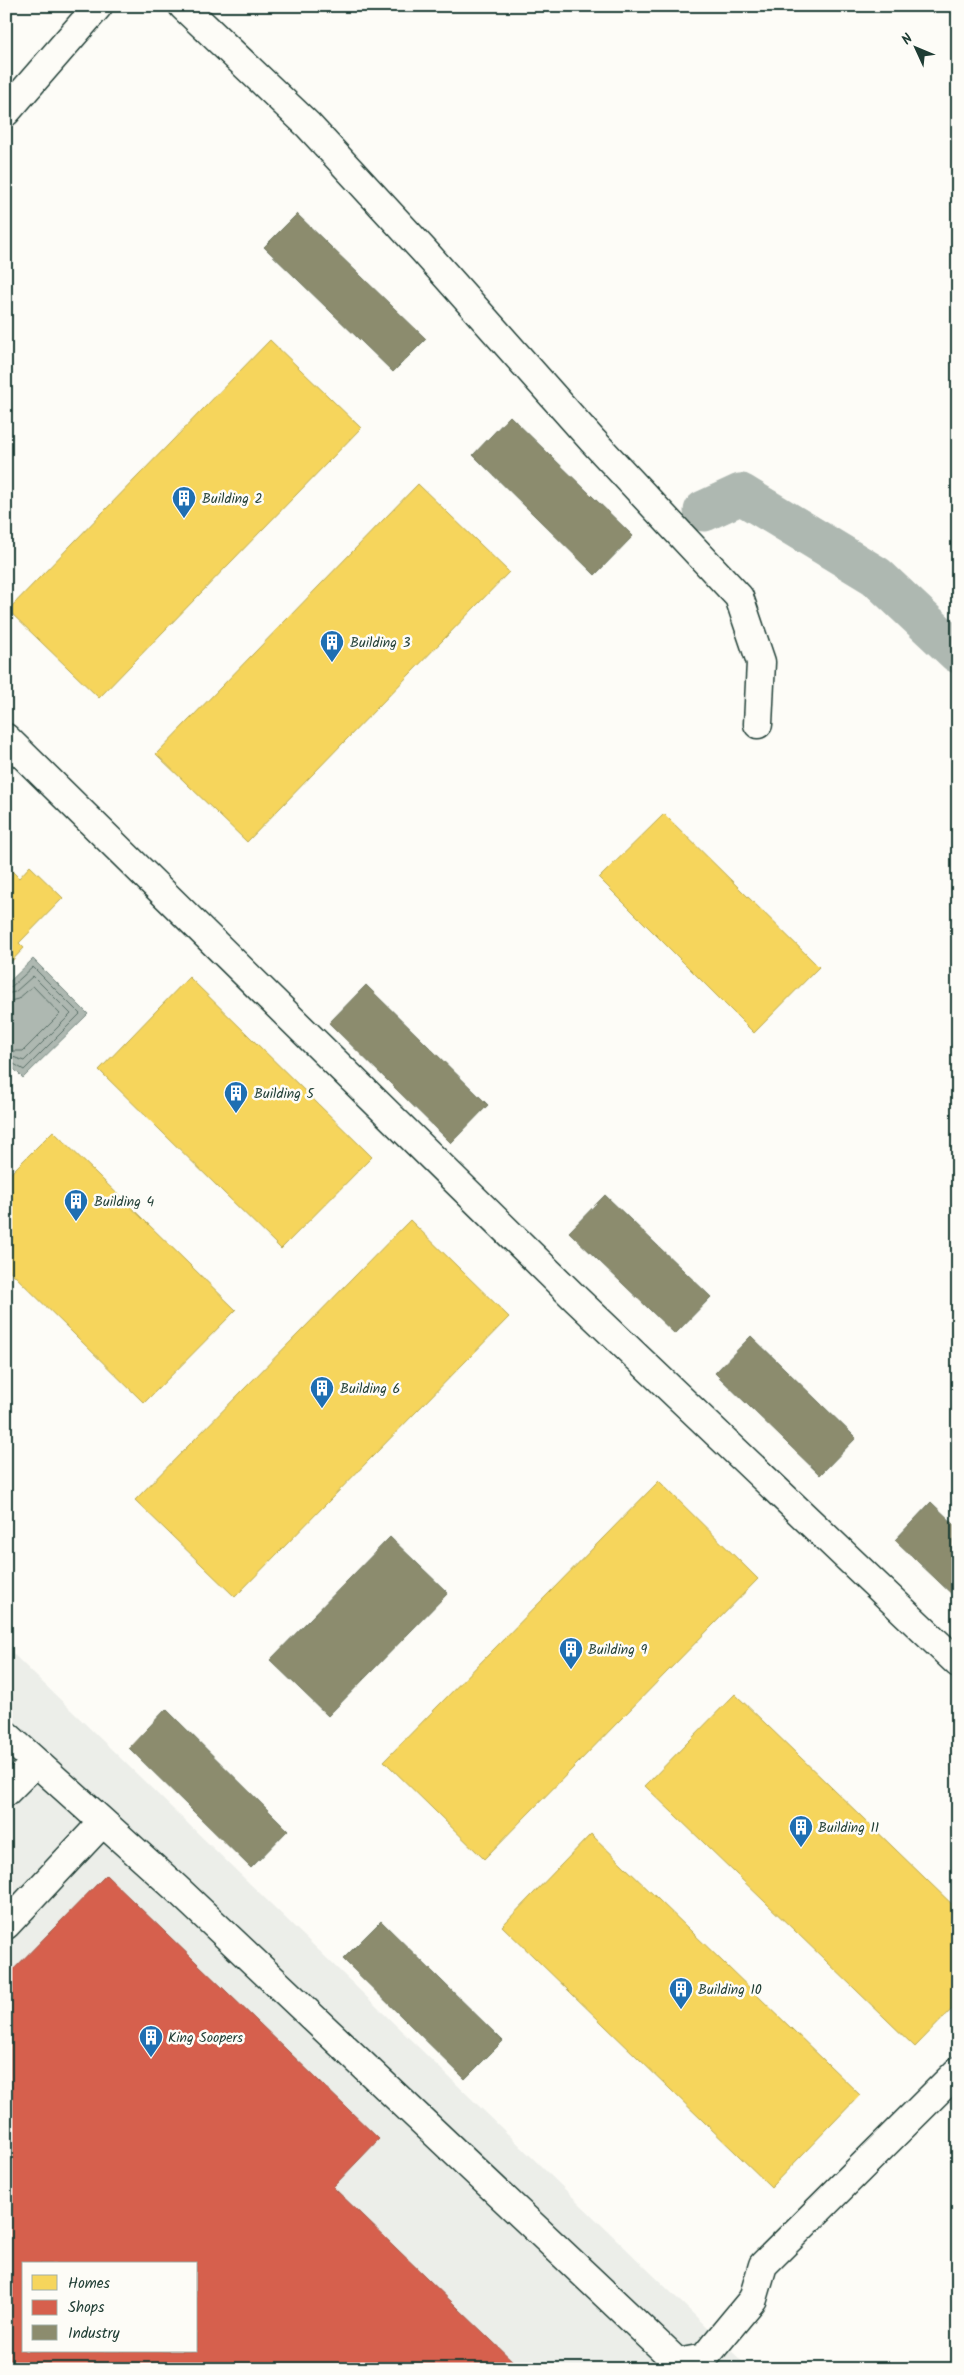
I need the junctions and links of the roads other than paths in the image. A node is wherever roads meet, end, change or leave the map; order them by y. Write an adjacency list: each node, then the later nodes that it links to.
1 (98, 6): 3 (main road)
2 (183, 6): 4 (main road)
3 (6, 112)
4 (758, 724)
5 (6, 738): 6 (main road)
6 (958, 1663)
7 (6, 1736): 8 (main road)
8 (35, 1763): 9 (main road); 10 (main road)
9 (6, 1792)
10 (102, 1823): 11 (main road); 13 (main road)
11 (6, 1925)
12 (958, 2071): 13 (main road)
13 (676, 2366)

